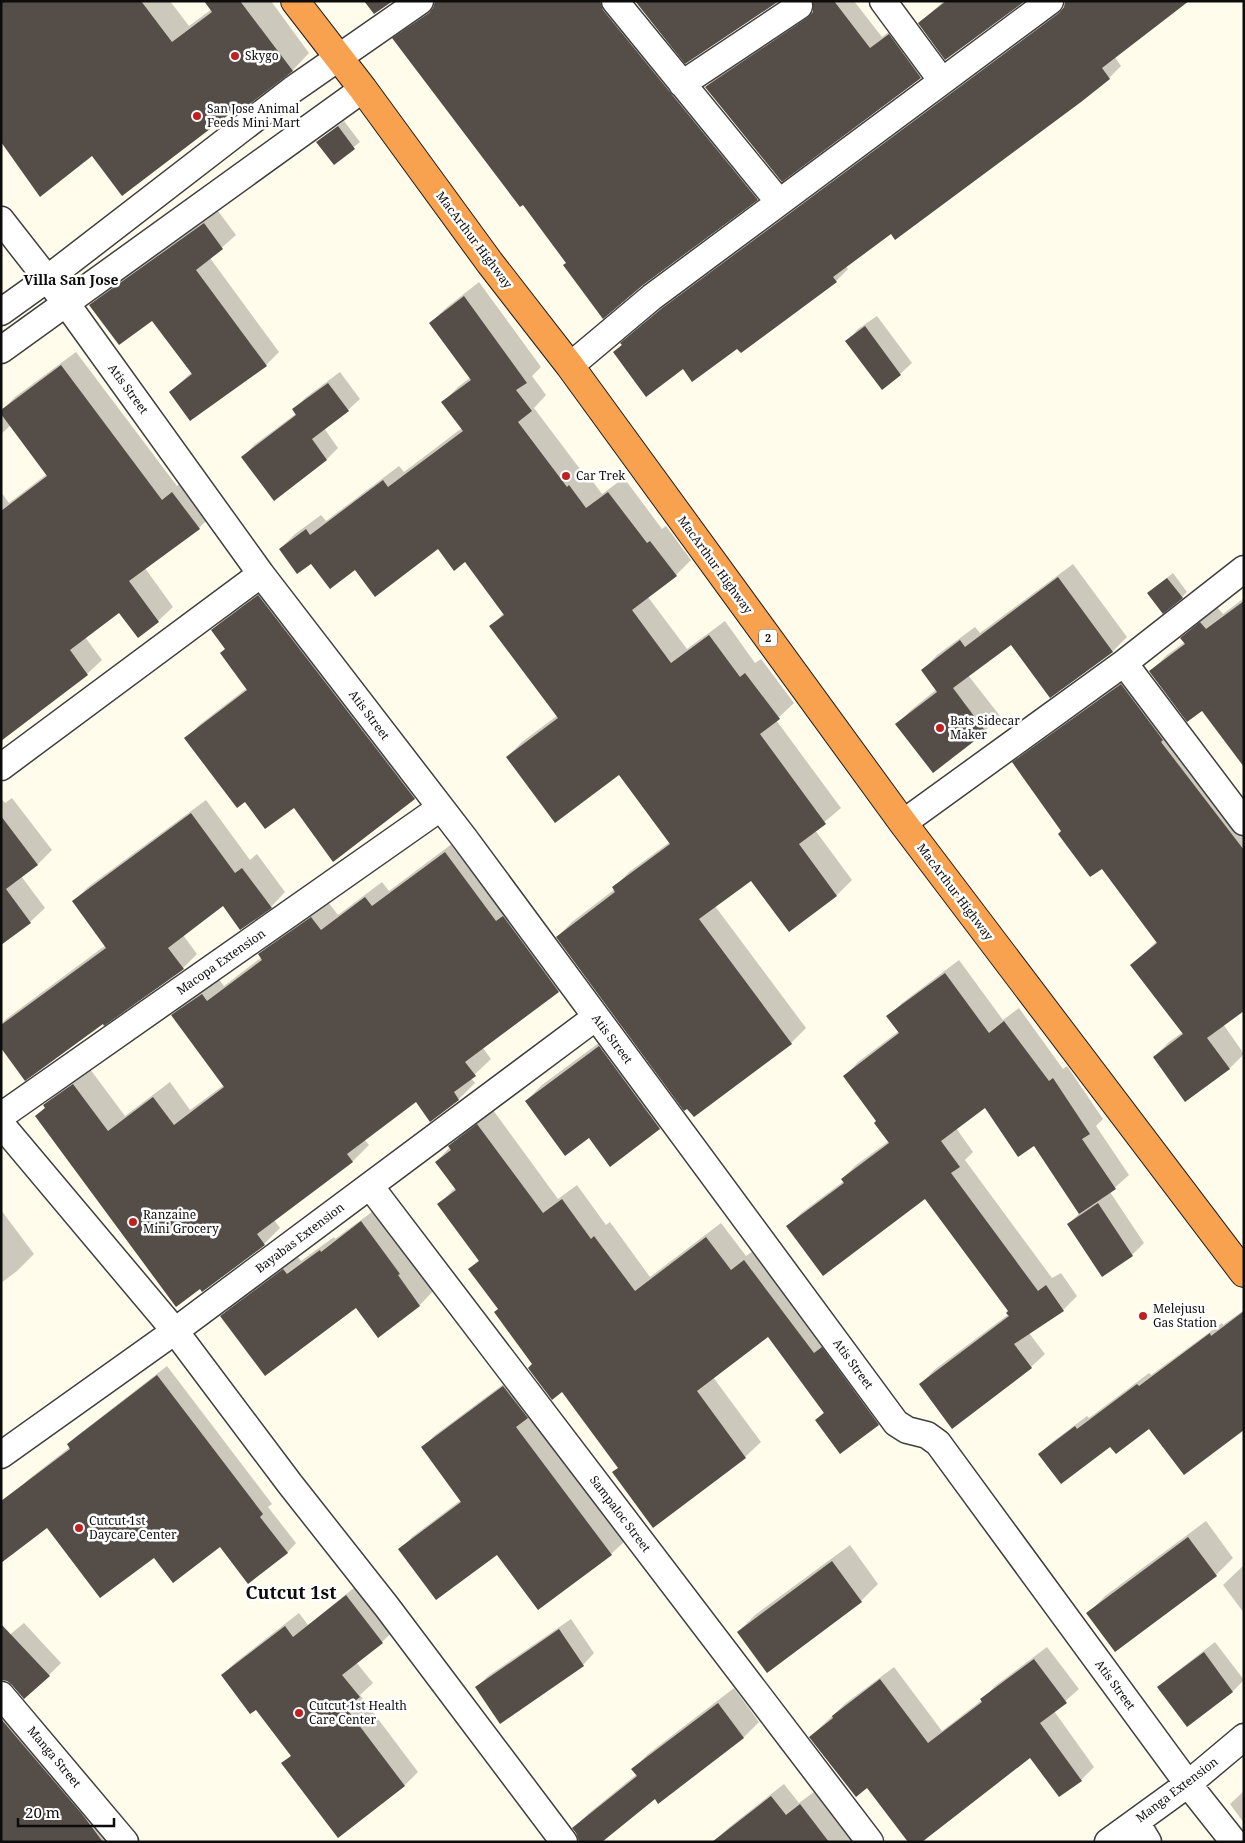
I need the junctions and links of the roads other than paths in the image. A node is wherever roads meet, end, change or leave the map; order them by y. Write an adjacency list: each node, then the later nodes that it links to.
1 (295, 1): 7 (highway, MacArthur Highway / 2)
2 (420, 1): 7 (street)
3 (614, 1): 9 (street)
4 (883, 1): 8 (street)
5 (1050, 1): 8 (street)
6 (800, 6): 9 (street)
7 (339, 58): 10 (highway, MacArthur Highway / 2); 13 (street)
8 (942, 81): 11 (street)
9 (682, 84): 11 (street)
10 (363, 89): 14 (street); 17 (highway, MacArthur Highway / 2)
11 (779, 202): 17 (street)
12 (1, 220): 13 (street, Atis Street)
13 (47, 279): 14 (street, Atis Street); 15 (street)
14 (66, 303): 16 (street); 19 (street, Atis Street)
15 (1, 312)
16 (1, 350)
17 (570, 366): 23 (highway, MacArthur Highway / 2)
18 (1244, 568): 20 (street)
19 (261, 574): 21 (street); 22 (street, Atis Street)
20 (1124, 663): 23 (street); 24 (street)
21 (1, 767)
22 (440, 808): 25 (street, Atis Street); 26 (street, Macopa Extension)
23 (902, 822): 29 (highway, MacArthur Highway / 2)
24 (1244, 822)
25 (596, 1017): 28 (street, Bayabas Extension); 34 (street, Atis Street)
26 (1, 1116)
27 (1, 1124): 30 (street)
28 (370, 1186): 30 (street, Bayabas Extension); 38 (street, Sampaloc Street)
29 (1244, 1273)
30 (175, 1330): 31 (street, Bayabas Extension); 37 (street)
31 (1, 1455)
32 (1, 1695): 36 (street, Manga Street)
33 (1244, 1737): 34 (street, Manga Extension)
34 (1188, 1784): 35 (street, Manga Extension); 40 (street, Atis Street)
35 (1142, 1832): 39 (street, Manga Extension)
36 (125, 1842)
37 (564, 1842)
38 (870, 1842)
39 (1108, 1842)
40 (1234, 1842)

